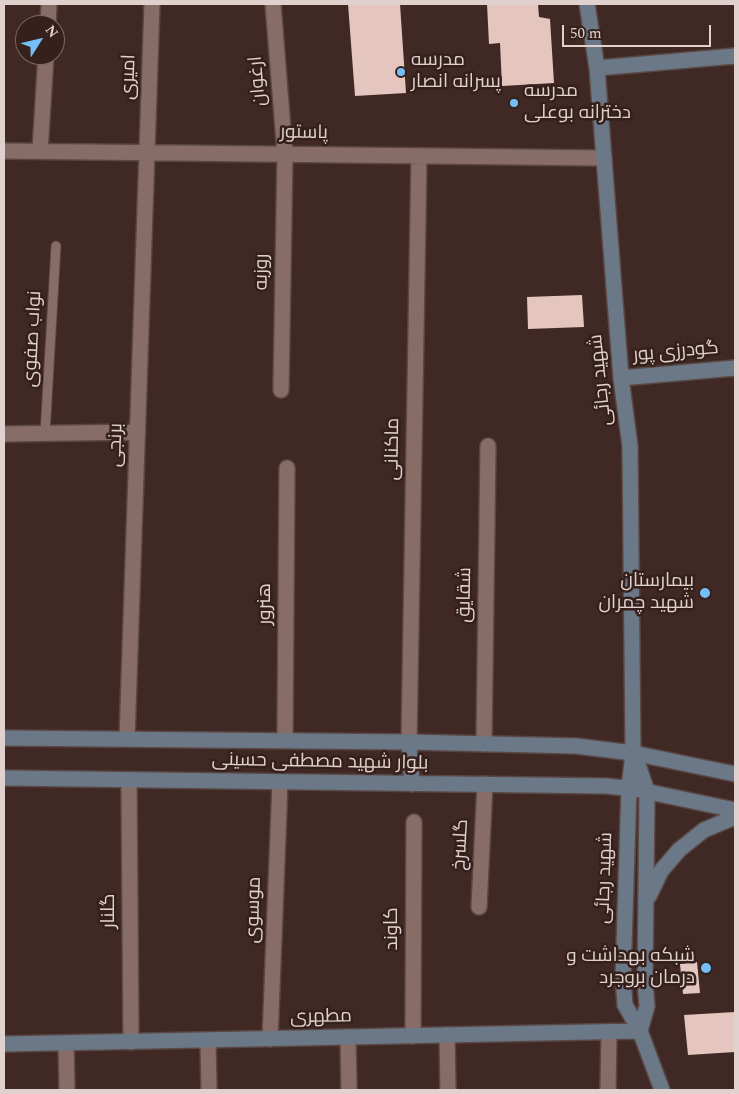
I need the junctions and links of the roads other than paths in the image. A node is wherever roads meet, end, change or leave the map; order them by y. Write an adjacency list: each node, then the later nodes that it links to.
1 (152, 4): 9 (street, امیری)
2 (273, 4): 10 (street, ارغوان)
3 (587, 4): 6 (street, شهید رجائی)
4 (735, 59): 6 (street)
5 (45, 65): 8 (street)
6 (597, 68): 12 (street, شهید رجائی)
7 (4, 151): 8 (street, پاستور)
8 (40, 151): 9 (street, پاستور)
9 (147, 152): 10 (street, پاستور); 17 (street, برنجی)
10 (285, 154): 11 (street, پاستور); 16 (street, روزبه)
11 (419, 156): 12 (street, پاستور); 25 (street, ماکنانی)
12 (604, 158): 15 (street, شهید رجائی)
13 (56, 246): 19 (lane, نواب صفوی)
14 (735, 368): 15 (street, گودرزی پور)
15 (620, 378): 27 (street, شهید رجائی)
16 (281, 390)
17 (137, 432): 19 (street); 23 (street, برنجی)
18 (4, 434): 19 (street)
19 (45, 434)
20 (488, 446): 26 (street, شقایق)
21 (288, 468): 24 (street, هنرور)
22 (4, 738): 23 (street, بلوار شهید مصطفی حسینی)
23 (127, 739): 24 (street, بلوار شهید مصطفی حسینی)
24 (285, 740): 25 (street, بلوار شهید مصطفی حسینی)
25 (409, 742): 26 (street, بلوار شهید مصطفی حسینی); 32 (street)
26 (484, 744): 27 (street, بلوار شهید مصطفی حسینی)
27 (634, 753): 28 (street, بلوار شهید مصطفی حسینی); 34 (street, شهید رجائی)
28 (735, 774)
29 (4, 778): 30 (street, بلوار شهید مصطفی حسینی)
30 (129, 781): 31 (street, بلوار شهید مصطفی حسینی); 47 (street, گلنار)
31 (280, 783): 32 (street, بلوار شهید مصطفی حسینی); 45 (street, موسوی)
32 (412, 784): 33 (street, بلوار شهید مصطفی حسینی)
33 (485, 784): 34 (street, بلوار شهید مصطفی حسینی); 39 (street, گلسرخ)
34 (637, 789): 35 (street, بلوار شهید مصطفی حسینی); 38 (street, شهید رجائی); 40 (street, شهید رجائی)
35 (735, 810)
36 (735, 817): 38 (street)
37 (414, 822): 42 (street, کاوند)
38 (646, 904): 40 (street, شهید رجائی)
39 (479, 907)
40 (640, 1031): 41 (street, مطهری); 55 (street, شهید رجائی)
41 (609, 1032): 43 (street, مطهری); 54 (street)
42 (413, 1036): 43 (street, مطهری); 44 (street, مطهری)
43 (447, 1036): 53 (street)
44 (348, 1037): 45 (street, مطهری); 52 (street)
45 (270, 1039): 46 (street, مطهری)
46 (208, 1040): 47 (street, مطهری); 51 (street)
47 (131, 1042): 48 (street, مطهری)
48 (66, 1043): 49 (street, مطهری); 50 (street)
49 (4, 1044)
50 (67, 1090)
51 (209, 1090)
52 (349, 1090)
53 (448, 1090)
54 (608, 1090)
55 (662, 1090)

